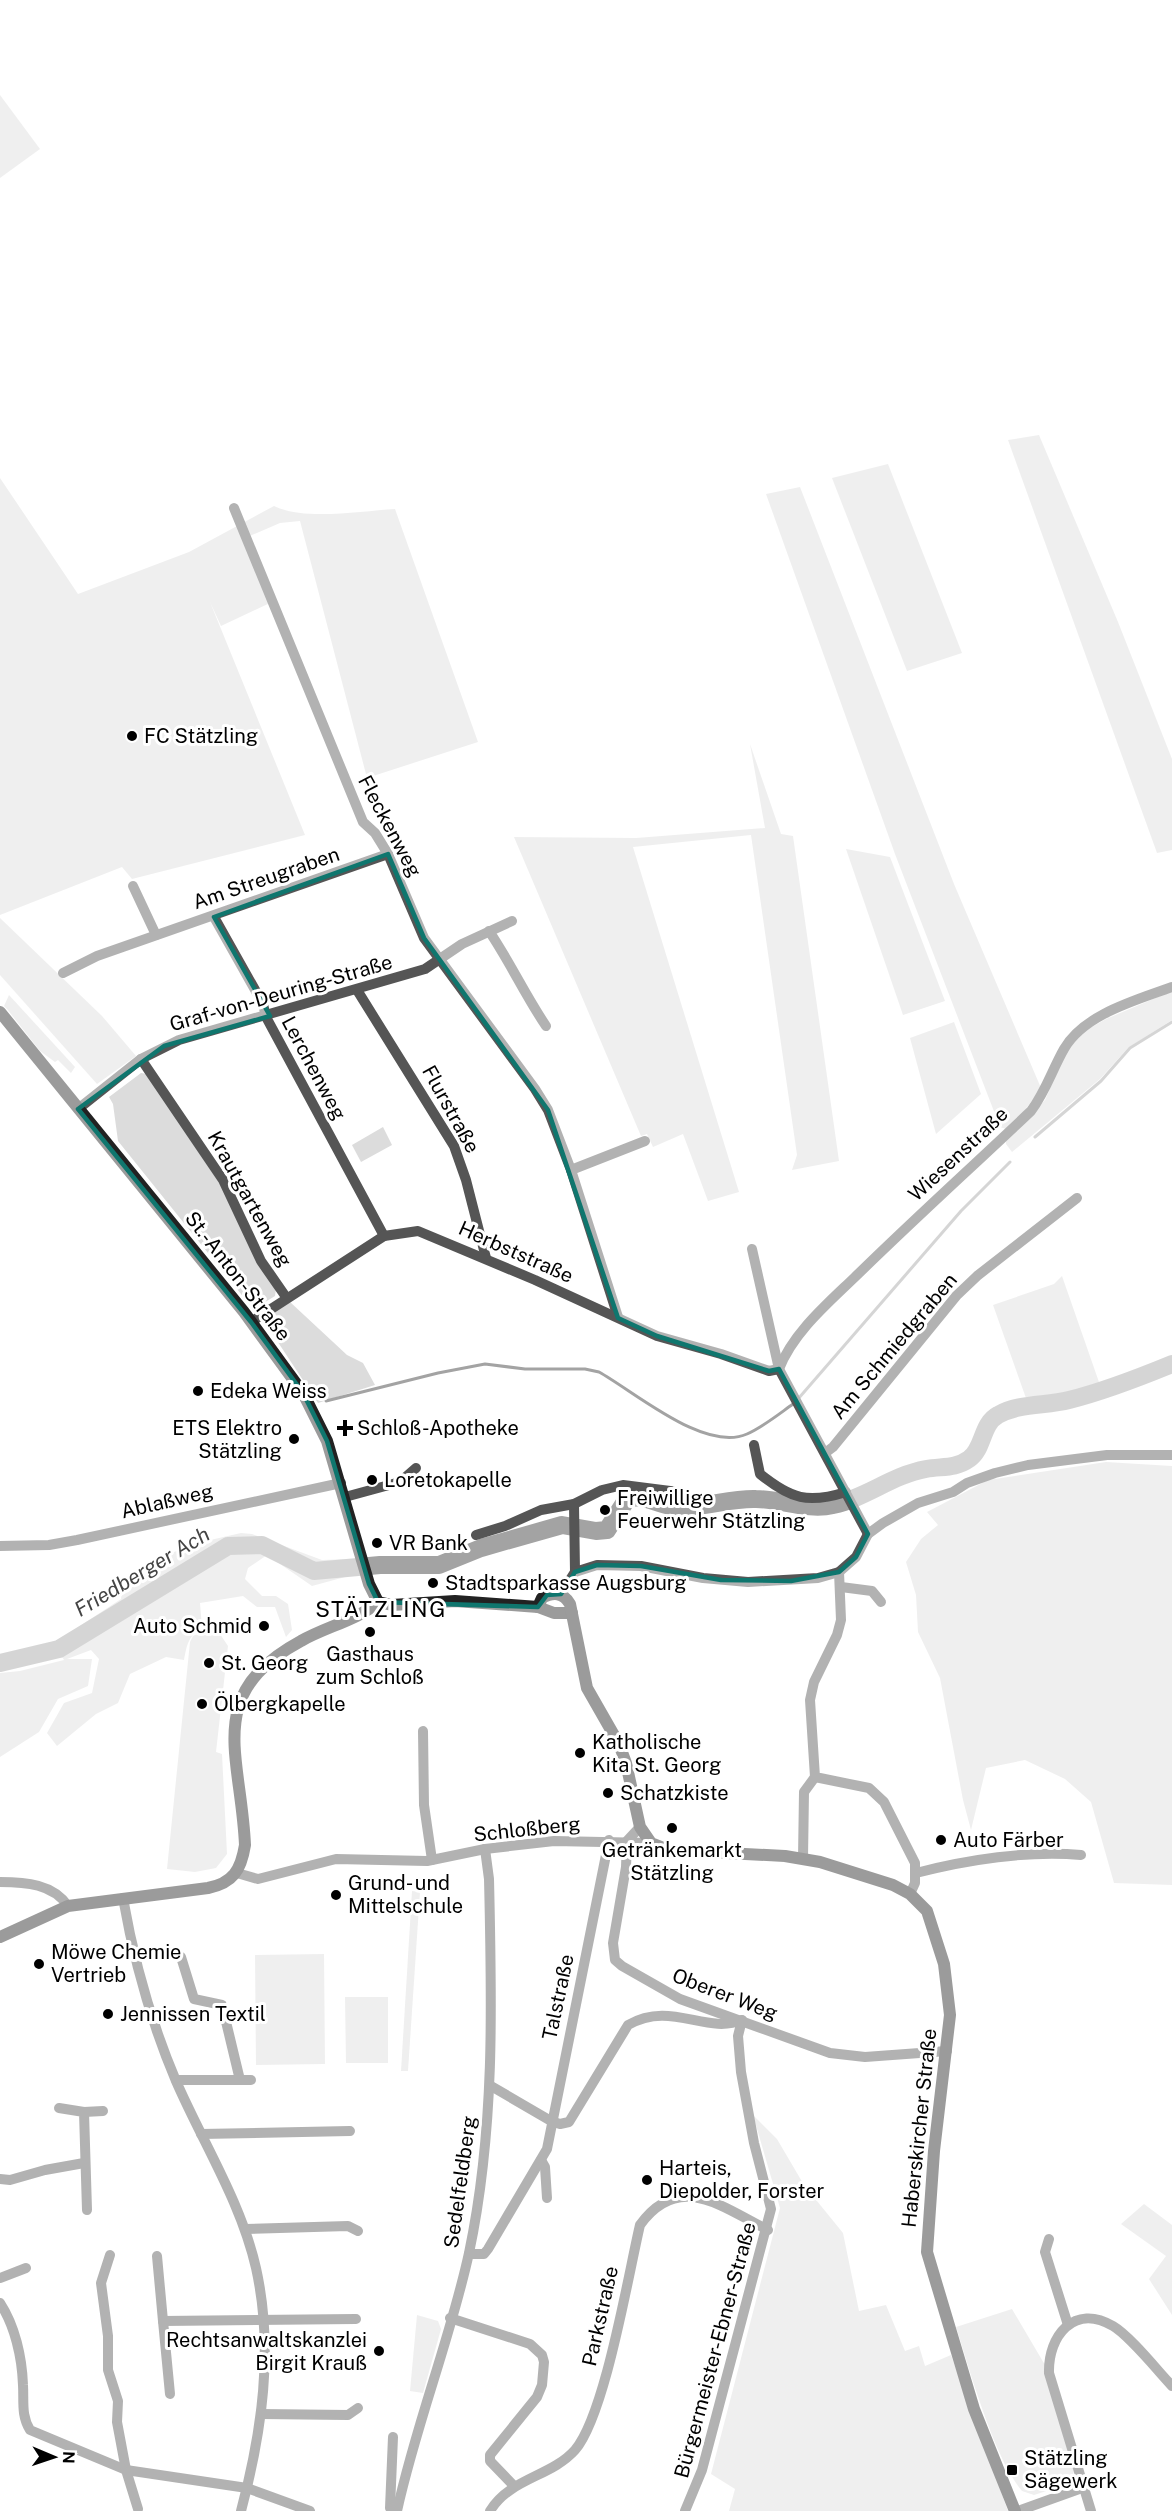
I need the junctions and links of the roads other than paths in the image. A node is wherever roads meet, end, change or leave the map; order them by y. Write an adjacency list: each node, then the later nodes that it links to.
1 (234, 508): 2 (street, Fleckenweg)
2 (388, 854): 4 (street, Am Streugraben); 8 (street, Fleckenweg)
3 (134, 886): 7 (street)
4 (214, 916): 7 (street, Am Streugraben); 13 (street, Lerchenweg)
5 (512, 921): 6 (street, Graf-von-Deuring-Straße)
6 (489, 932): 8 (street, Graf-von-Deuring-Straße); 14 (street)
7 (156, 935): 9 (street, Am Streugraben)
8 (439, 959): 11 (street, Graf-von-Deuring-Straße); 18 (street, Fleckenweg)
9 (63, 973)
10 (1172, 987): 26 (street, Wiesenstraße)
11 (357, 990): 13 (street, Graf-von-Deuring-Straße); 22 (street, Flurstraße)
12 (0, 1012): 16 (street, St.-Anton-Straße)
13 (266, 1017): 15 (street, Graf-von-Deuring-Straße); 20 (street, Lerchenweg)
14 (546, 1026)
15 (141, 1059): 16 (street, Graf-von-Deuring-Straße); 23 (street, Krautgartenweg)
16 (78, 1109): 25 (street, St.-Anton-Straße)
17 (645, 1141): 18 (street)
18 (571, 1170): 24 (street, Fleckenweg)
19 (1077, 1198): 28 (street, Am Schmiedgraben)
20 (384, 1236): 22 (street, Herbststraße); 23 (street, Herbststraße)
21 (752, 1249): 26 (street)
22 (486, 1258): 24 (street, Herbststraße)
23 (286, 1297): 25 (street, Herbststraße)
24 (618, 1317): 26 (street, Herbststraße)
25 (251, 1322): 31 (street, St.-Anton-Straße)
26 (779, 1369): 28 (street)
27 (753, 1445): 33 (street)
28 (825, 1453): 33 (street)
29 (1172, 1455): 36 (street)
30 (416, 1468): 34 (street)
31 (341, 1483): 34 (street, St.-Anton-Straße); 38 (street, Ablaßweg)
32 (678, 1492): 35 (street)
33 (846, 1493): 36 (street)
34 (345, 1497): 43 (street, St.-Anton-Straße)
35 (574, 1504): 37 (street); 39 (street)
36 (868, 1534): 40 (street)
37 (476, 1535)
38 (0, 1546)
39 (575, 1572): 40 (street); 42 (street)
40 (839, 1572): 41 (street)
41 (841, 1587): 44 (street); 48 (street)
42 (561, 1594): 45 (street); 46 (street)
43 (378, 1602): 45 (street); 57 (street)
44 (881, 1602)
45 (538, 1607): 46 (street)
46 (572, 1613): 49 (street)
47 (423, 1731): 56 (street)
48 (815, 1777): 55 (street); 58 (street)
49 (640, 1827): 51 (street); 52 (street)
50 (609, 1840): 51 (street, Schloßberg); 53 (street, Schloßberg); 72 (street, Talstraße)
51 (627, 1841): 52 (street, Schloßberg); 65 (street, Oberer Weg)
52 (651, 1843): 55 (street, Haberskircher Straße)
53 (485, 1849): 56 (street, Schloßberg); 68 (street, Sedelfeldberg)
54 (1081, 1855): 58 (street)
55 (803, 1858): 60 (street, Haberskircher Straße)
56 (432, 1860): 57 (street, Schloßberg)
57 (237, 1873): 61 (street)
58 (916, 1873): 60 (street)
59 (0, 1882): 62 (street)
60 (910, 1894): 66 (street, Haberskircher Straße)
61 (123, 1898): 62 (street); 67 (street)
62 (68, 1906): 63 (street)
63 (0, 1937)
64 (182, 1956): 67 (street)
65 (742, 2020): 66 (street, Oberer Weg); 72 (street); 81 (street, Bürgermeister-Ebner-Straße)
66 (947, 2051): 110 (street, Haberskircher Straße)
67 (176, 2080): 74 (street)
68 (491, 2086): 72 (street); 84 (street, Sedelfeldberg)
69 (59, 2108): 71 (street)
70 (103, 2111): 71 (street)
71 (84, 2112): 76 (street)
72 (551, 2121): 75 (street, Talstraße)
73 (350, 2131): 74 (street)
74 (201, 2134): 80 (street)
75 (541, 2160): 78 (street, Talstraße); 84 (street, Talstraße)
76 (84, 2163): 77 (street); 79 (street)
77 (0, 2180)
78 (547, 2198)
79 (87, 2210)
80 (245, 2229): 82 (street); 92 (street)
81 (768, 2230): 101 (street, Parkstraße); 109 (street, Bürgermeister-Ebner-Straße)
82 (358, 2231)
83 (1049, 2239): 94 (street)
84 (469, 2254): 90 (street, Sedelfeldberg)
85 (110, 2255): 100 (street)
86 (157, 2256): 93 (street)
87 (26, 2268): 88 (street)
88 (0, 2278)
89 (0, 2303): 100 (street)
90 (450, 2318): 101 (street); 107 (street, Sedelfeldberg)
91 (356, 2319): 92 (street)
92 (265, 2320): 93 (street); 98 (street)
93 (164, 2321): 96 (street)
94 (1068, 2325): 95 (street); 102 (street)
95 (1172, 2386)
96 (170, 2394)
97 (358, 2408): 98 (street)
98 (261, 2414): 103 (street)
99 (393, 2438): 107 (street, Sedelfeldberg)
100 (126, 2470): 103 (street); 104 (street)
101 (514, 2486): 108 (street, Parkstraße)
102 (1082, 2487): 110 (street); 111 (street)
103 (247, 2488): 105 (street); 106 (street)
104 (138, 2509)
105 (241, 2511)
106 (310, 2511)
107 (396, 2511)
108 (490, 2511)
109 (685, 2511)
110 (1016, 2511)
111 (1091, 2511)

